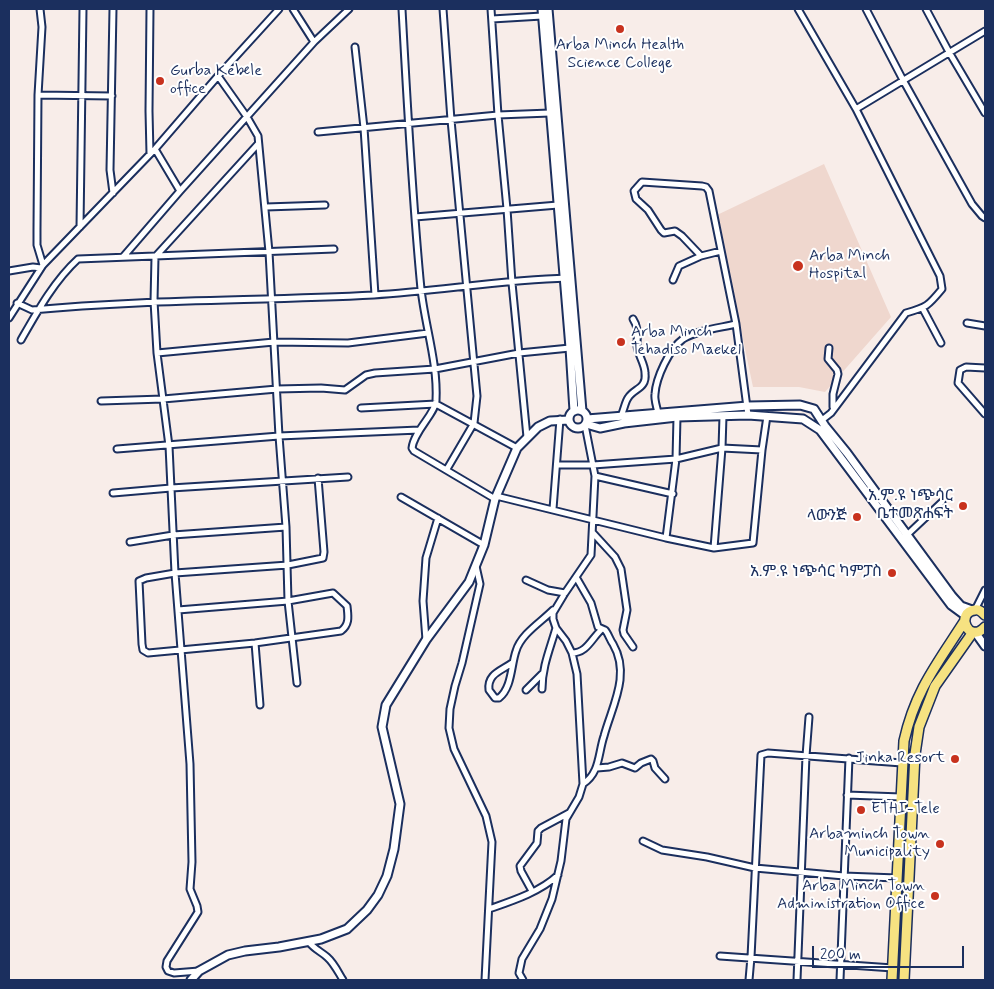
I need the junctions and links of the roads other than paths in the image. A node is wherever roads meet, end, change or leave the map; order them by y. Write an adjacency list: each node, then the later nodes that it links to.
1 (40, 9): 23 (street)
2 (83, 9): 24 (street)
3 (113, 9): 25 (street)
4 (150, 9): 37 (street)
5 (279, 9): 21 (street)
6 (293, 9): 18 (street)
7 (349, 9): 18 (street)
8 (402, 9): 32 (street)
9 (443, 9): 31 (street)
10 (491, 9): 16 (street)
11 (548, 9): 56 (main road)
12 (798, 9): 26 (street)
13 (866, 9): 22 (street)
14 (926, 9): 20 (street)
15 (542, 12): 16 (street); 27 (main road)
16 (492, 19): 29 (street)
17 (985, 31): 20 (street)
18 (314, 42): 30 (street)
19 (356, 47): 33 (street)
20 (949, 52): 22 (street); 28 (street)
21 (218, 76): 30 (street); 36 (street)
22 (903, 80): 26 (street); 46 (street)
23 (38, 95): 24 (street); 54 (street)
24 (81, 96): 25 (street); 47 (street)
25 (112, 96): 39 (street)
26 (856, 109): 66 (street)
27 (550, 113): 29 (street); 41 (main road)
28 (985, 113)
29 (498, 115): 31 (street); 43 (street)
30 (247, 117): 35 (street); 38 (street)
31 (451, 120): 32 (street); 44 (street)
32 (408, 125): 33 (street); 45 (street)
33 (364, 128): 34 (street); 61 (street)
34 (318, 132)
35 (258, 144): 42 (street); 53 (street)
36 (155, 149): 37 (street); 38 (street)
37 (150, 154): 39 (street)
38 (180, 191): 52 (street)
39 (113, 193): 47 (street)
40 (325, 205): 42 (street)
41 (558, 205): 43 (street); 56 (main road)
42 (266, 207): 50 (street)
43 (507, 209): 44 (street); 58 (street)
44 (460, 213): 45 (street); 59 (street)
45 (416, 217): 60 (street)
46 (985, 218)
47 (80, 228): 54 (street)
48 (334, 250): 50 (street)
49 (721, 251): 51 (street); 51 (street); 70 (street)
50 (269, 252): 53 (street); 62 (street)
51 (701, 256): 57 (street)
52 (123, 257): 53 (street); 65 (street)
53 (155, 257): 63 (street)
54 (42, 267): 55 (street); 64 (street)
55 (9, 271)
56 (568, 278): 58 (street); 76 (main road); 90 (main road)
57 (673, 280)
58 (512, 283): 59 (street); 79 (street)
59 (467, 287): 60 (street); 80 (street)
60 (422, 290): 61 (street); 72 (street)
61 (375, 295): 62 (street)
62 (272, 299): 63 (street); 74 (street)
63 (154, 301): 65 (street); 78 (street)
64 (17, 303): 65 (street); 67 (street)
65 (38, 309): 73 (street)
66 (923, 309): 75 (street); 89 (street)
67 (9, 318)
68 (633, 319): 94 (street)
69 (967, 323): 71 (street)
70 (736, 324): 87 (street); 91 (street)
71 (985, 326)
72 (428, 333): 74 (street); 82 (street)
73 (21, 340)
74 (274, 342): 78 (street); 83 (street)
75 (941, 343)
76 (570, 348): 79 (street); 90 (main road)
77 (828, 348): 89 (street)
78 (157, 353): 84 (street)
79 (519, 354): 80 (street); 105 (street)
80 (474, 362): 82 (street); 102 (street)
81 (985, 368): 92 (street)
82 (435, 369): 83 (street); 86 (street)
83 (277, 389): 84 (street); 104 (street)
84 (163, 399): 85 (street); 106 (street)
85 (101, 401)
86 (436, 404): 88 (street); 102 (street); 103 (street)
87 (748, 406): 91 (main road); 93 (street); 100 (main road)
88 (361, 408)
89 (833, 408): 100 (street)
90 (578, 411): 99 (main road); 101 (main road)
91 (658, 413): 94 (main road)
92 (985, 414)
93 (748, 415): 95 (main road); 96 (main road)
94 (621, 416): 101 (main road)
95 (723, 416): 97 (main road); 108 (street)
96 (767, 416): 110 (street); 115 (main road)
97 (677, 417): 101 (main road); 111 (street)
98 (560, 420): 99 (main road); 105 (main road); 112 (street)
99 (570, 420): 101 (main road)
100 (822, 420): 115 (main road)
101 (586, 422): 113 (street)
102 (474, 423): 107 (street); 114 (street)
103 (419, 430): 104 (street); 114 (street)
104 (279, 436): 106 (street); 119 (street)
105 (526, 436): 107 (main road)
106 (169, 446): 109 (street); 120 (street)
107 (517, 448): 124 (main road)
108 (722, 448): 110 (street); 111 (street); 136 (street)
109 (117, 449)
110 (762, 450): 136 (street)
111 (676, 459): 113 (street); 122 (street)
112 (557, 465): 113 (street); 126 (street)
113 (593, 465): 116 (street)
114 (447, 470): 124 (street)
115 (858, 474): 131 (main road); 148 (main road)
116 (595, 476): 122 (street); 128 (street)
117 (348, 477): 118 (street)
118 (318, 478): 119 (street); 137 (street)
119 (282, 481): 120 (street); 129 (street)
120 (171, 488): 121 (street); 132 (street)
121 (113, 493)
122 (673, 494): 133 (street)
123 (401, 497): 127 (street)
124 (495, 498): 126 (street); 135 (main road)
125 (942, 502): 131 (street)
126 (553, 509): 128 (street)
127 (438, 518): 135 (street); 154 (street)
128 (592, 521): 130 (street); 133 (street)
129 (286, 527): 132 (street); 137 (street)
130 (592, 533): 140 (street); 157 (street)
131 (908, 534): 148 (main road)
132 (173, 535): 134 (street); 139 (street)
133 (666, 538): 136 (street)
134 (130, 542)
135 (484, 545): 138 (main road)
136 (714, 548)
137 (288, 564): 139 (street); 144 (street)
138 (476, 566): 154 (main road); 185 (street)
139 (174, 574): 147 (street); 158 (street)
140 (576, 577): 143 (street); 150 (street)
141 (526, 580): 143 (street)
142 (985, 590): 148 (street)
143 (565, 593): 146 (street)
144 (288, 601): 147 (street); 153 (street); 153 (street)
145 (985, 602): 148 (highway)
146 (559, 605): 149 (street); 160 (street)
147 (178, 610): 158 (street)
148 (974, 614): 152 (highway); 169 (highway)
149 (556, 628): 159 (street); 161 (street)
150 (602, 629): 159 (street); 170 (street)
151 (985, 629): 152 (highway)
152 (974, 632): 156 (main road); 177 (highway)
153 (293, 638): 155 (street); 162 (street)
154 (426, 640): 186 (main road)
155 (255, 643): 158 (street); 165 (street)
156 (985, 646)
157 (633, 647)
158 (180, 649): 192 (street)
159 (572, 653): 172 (street)
160 (512, 663): 160 (street)
161 (542, 674): 163 (street); 164 (street)
162 (297, 683)
163 (542, 689)
164 (526, 690)
165 (260, 705)
166 (809, 717): 167 (street)
167 (806, 756): 168 (street); 179 (street); 180 (street)
168 (849, 758): 169 (street); 173 (street)
169 (902, 763): 174 (highway)
170 (596, 768): 171 (street); 172 (street)
171 (665, 779)
172 (584, 784): 175 (street)
173 (848, 795): 174 (street); 182 (street)
174 (901, 797): 176 (highway)
175 (569, 813): 181 (street); 184 (street)
176 (900, 818): 177 (highway); 183 (highway)
177 (912, 819): 201 (highway)
178 (643, 841): 179 (street)
179 (755, 868): 180 (street); 188 (street)
180 (800, 872): 182 (street); 189 (street)
181 (559, 874): 184 (street); 196 (street)
182 (844, 876): 183 (street); 190 (street)
183 (897, 878): 191 (highway)
184 (532, 891): 185 (street)
185 (489, 909): 195 (street)
186 (308, 941): 192 (main road); 194 (street)
187 (720, 956): 188 (street)
188 (751, 958): 189 (street); 197 (street)
189 (798, 960): 190 (street); 198 (street)
190 (841, 964): 191 (street); 199 (street)
191 (893, 968): 200 (highway)
192 (199, 971): 193 (main road)
193 (191, 980)
194 (343, 980)
195 (485, 980)
196 (523, 980)
197 (749, 980)
198 (797, 980)
199 (840, 980)
200 (892, 980): 201 (street)
201 (904, 980)

